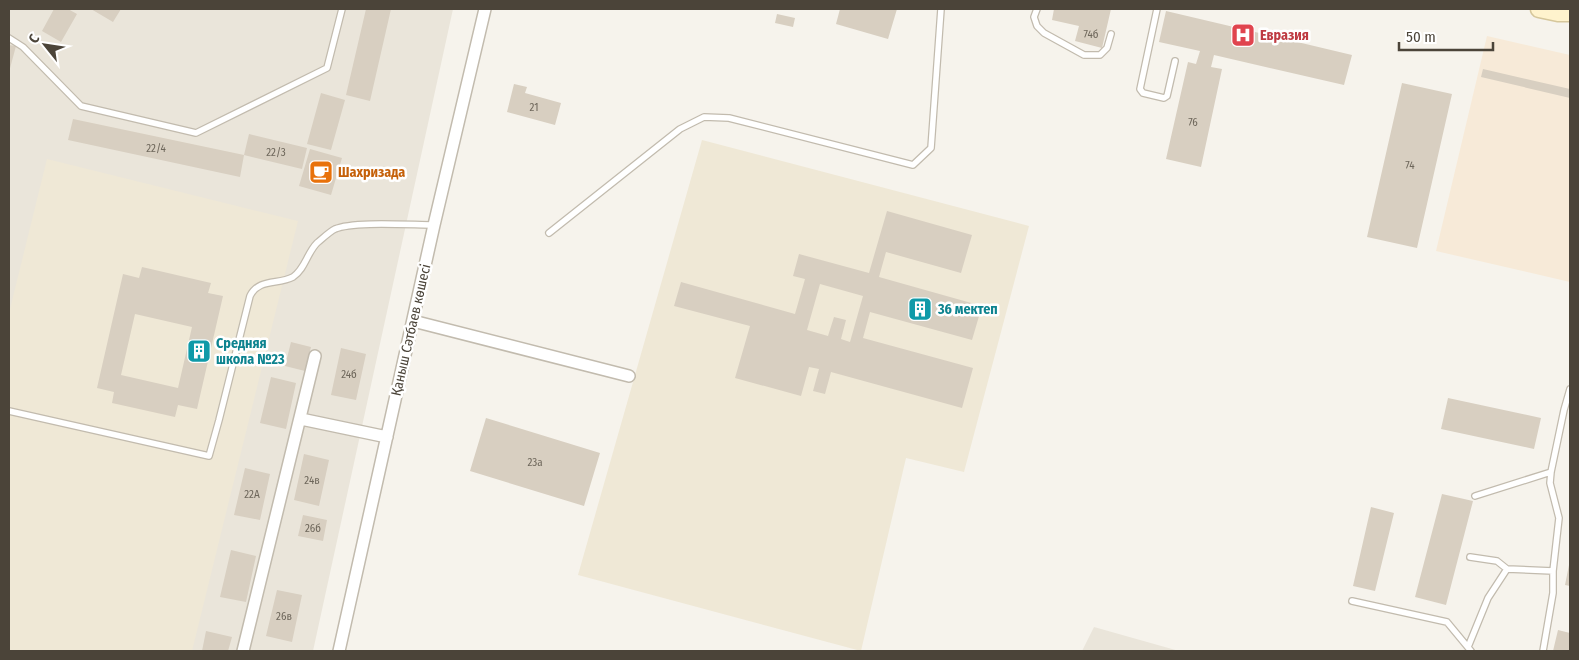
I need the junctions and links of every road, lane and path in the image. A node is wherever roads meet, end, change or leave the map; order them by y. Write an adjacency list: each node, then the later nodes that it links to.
1 (342, 9): 9 (lane)
2 (485, 9): 11 (street, Қаныш Сәтбаев көшесі)
3 (941, 9): 12 (lane)
4 (1037, 9): 8 (lane)
5 (1157, 9): 10 (lane)
6 (1539, 9): 7 (main road)
7 (1570, 13)
8 (1111, 34)
9 (9, 38)
10 (1175, 62)
11 (434, 225): 13 (street, Қаныш Сәтбаев көшесі); 17 (lane)
12 (549, 233)
13 (413, 321): 15 (street); 19 (street, Қаныш Сәтбаев көшесі)
14 (315, 356): 18 (street)
15 (629, 376)
16 (1570, 388): 20 (lane)
17 (9, 411)
18 (301, 418): 19 (street); 27 (street)
19 (387, 437): 28 (street, Қаныш Сәтбаев көшесі)
20 (1551, 472): 21 (lane); 24 (lane)
21 (1475, 496)
22 (1470, 557): 23 (lane)
23 (1506, 569): 24 (lane); 26 (lane)
24 (1553, 571): 29 (lane)
25 (1352, 601): 26 (lane)
26 (1470, 649)
27 (243, 651)
28 (339, 651)
29 (1543, 651)

